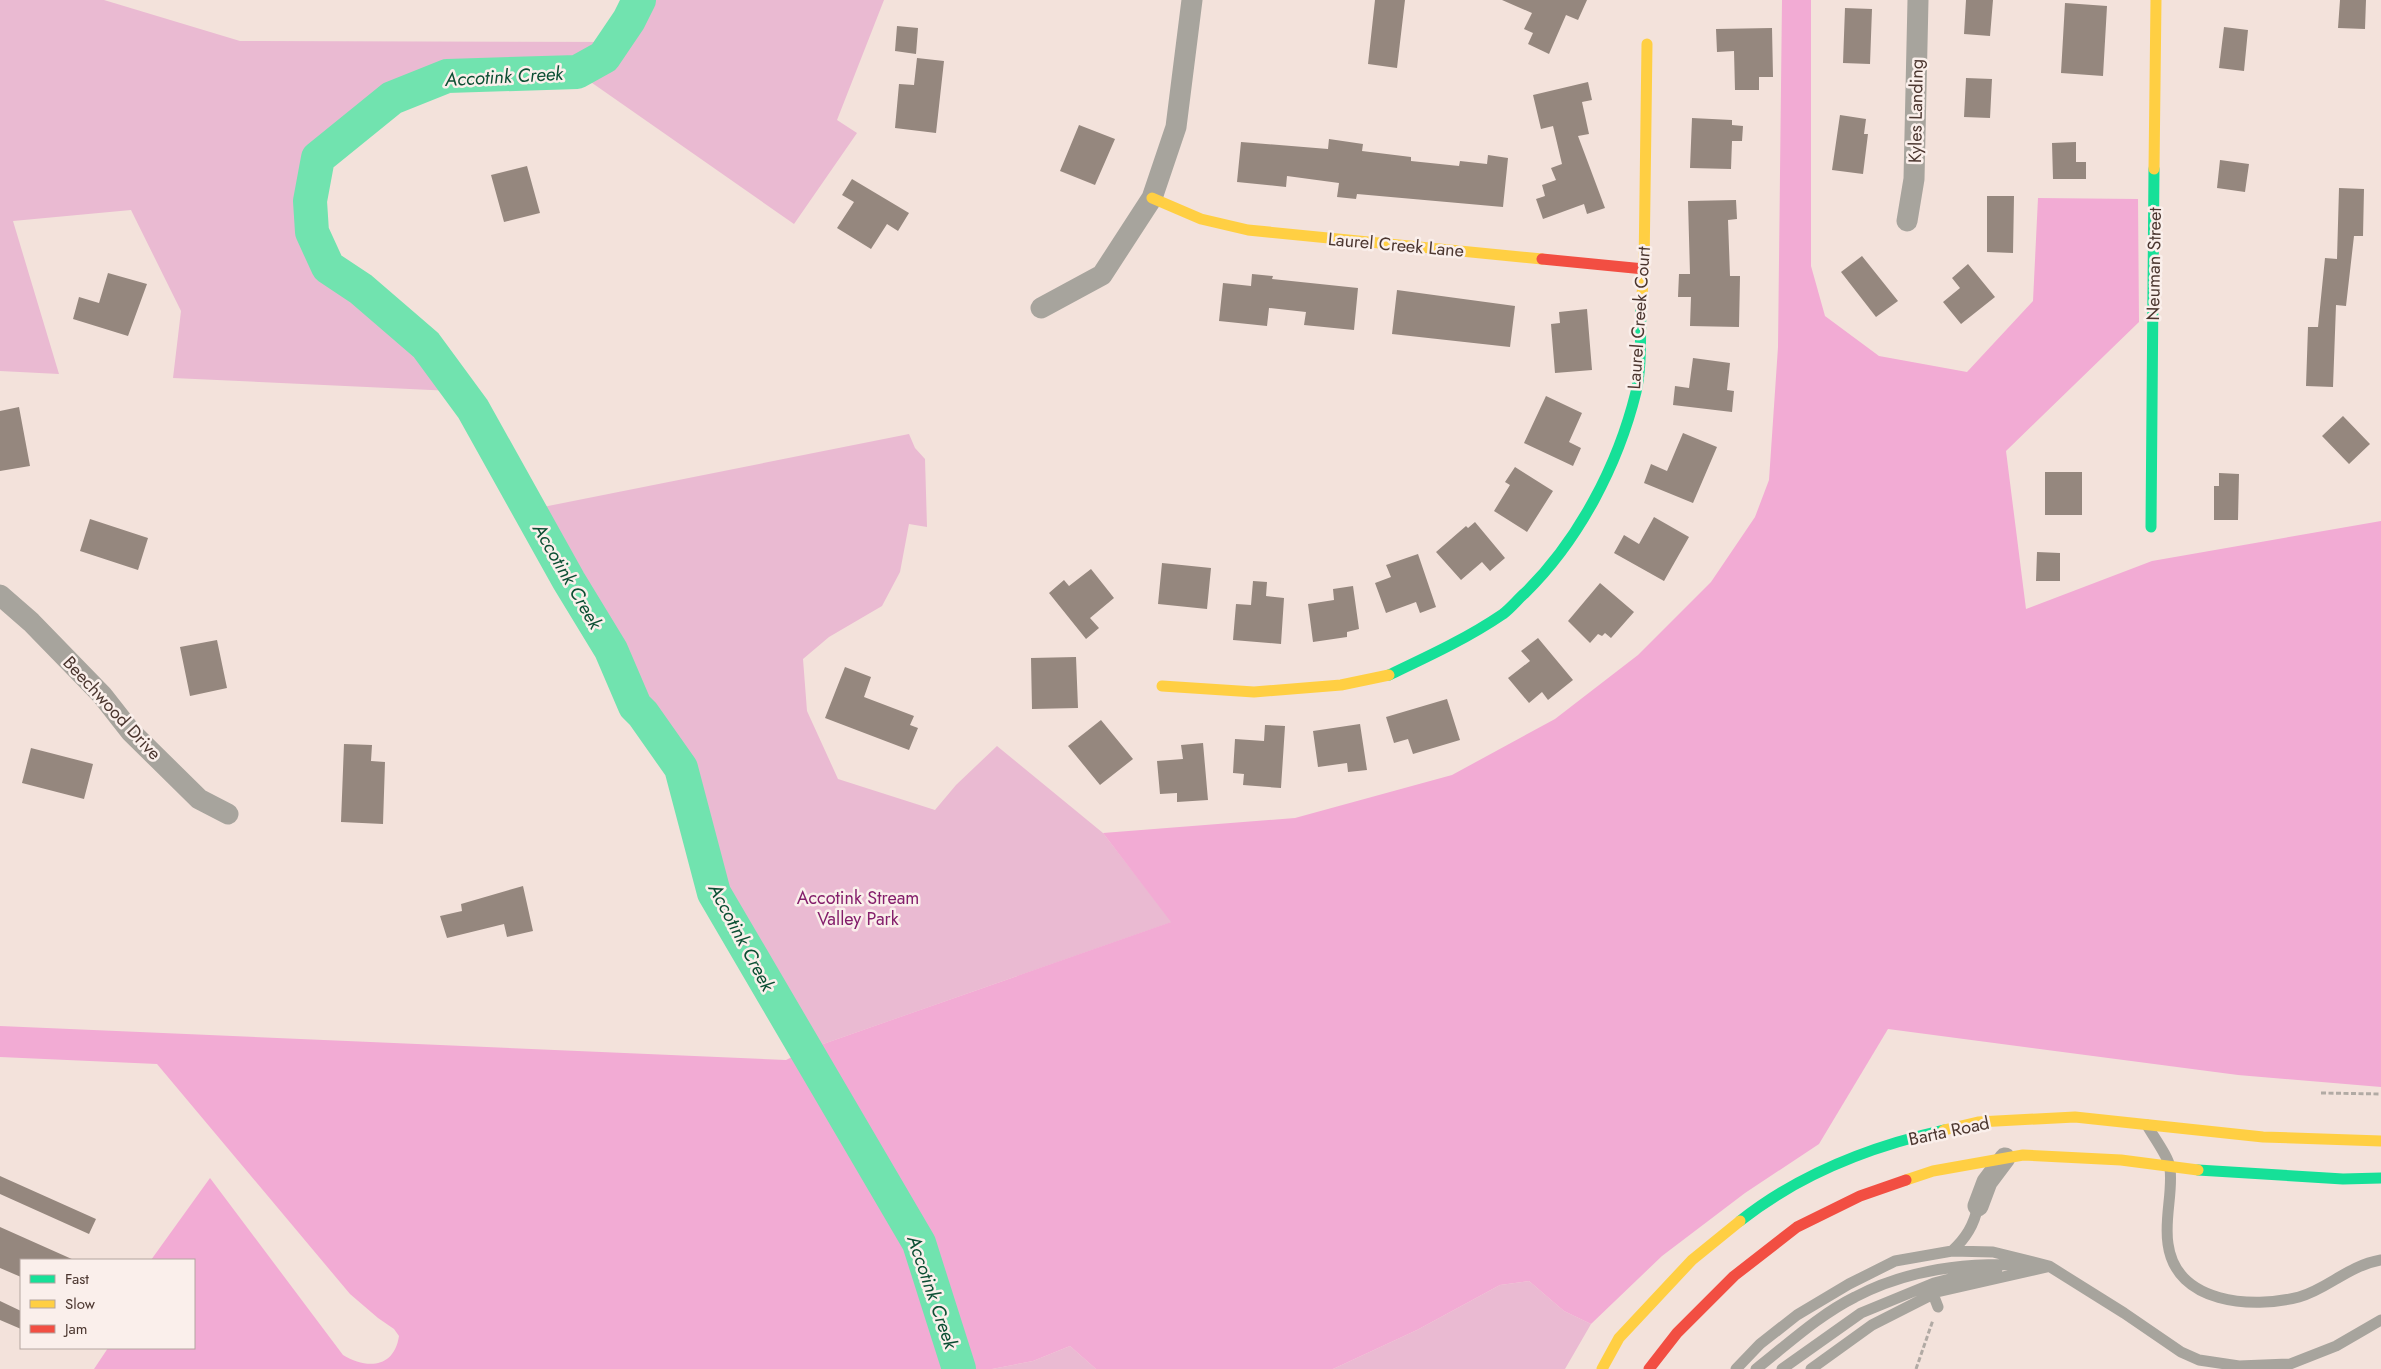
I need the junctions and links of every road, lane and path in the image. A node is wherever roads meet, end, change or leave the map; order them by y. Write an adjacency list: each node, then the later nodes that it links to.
1 (1192, 0): 5 (street)
2 (1918, 0): 6 (street, Kyles Landing)
3 (2156, 0): 9 (street, Neuman Street)
4 (1647, 44): 7 (street, Laurel Creek Court)
5 (1152, 198): 7 (street, Laurel Creek Lane); 8 (street)
6 (1907, 221)
7 (1644, 269): 11 (street, Laurel Creek Court)
8 (1041, 308)
9 (2151, 527)
10 (0, 595): 12 (street, Beechwood Drive)
11 (1162, 686)
12 (228, 814)
13 (2321, 1093): 14 (path)
14 (2381, 1094)
15 (2146, 1123): 16 (street, Barta Road); 18 (lane); 28 (street, Barta Road)
16 (2381, 1141)
17 (2005, 1158): 18 (street, Barta Road); 20 (street); 29 (street, Barta Road)
18 (2170, 1167): 19 (street, Barta Road); 22 (lane)
19 (2381, 1178)
20 (1978, 1206): 21 (lane)
21 (1952, 1252): 23 (lane); 30 (lane)
22 (2381, 1260)
23 (2049, 1266): 24 (lane); 27 (lane); 31 (lane); 32 (lane)
24 (1933, 1294): 25 (lane); 33 (lane)
25 (1938, 1307): 34 (path)
26 (2381, 1320): 27 (lane)
27 (2240, 1368)
28 (1602, 1369)
29 (1649, 1369)
30 (1736, 1369)
31 (1756, 1369)
32 (1782, 1369)
33 (1810, 1369)
34 (1916, 1369)

